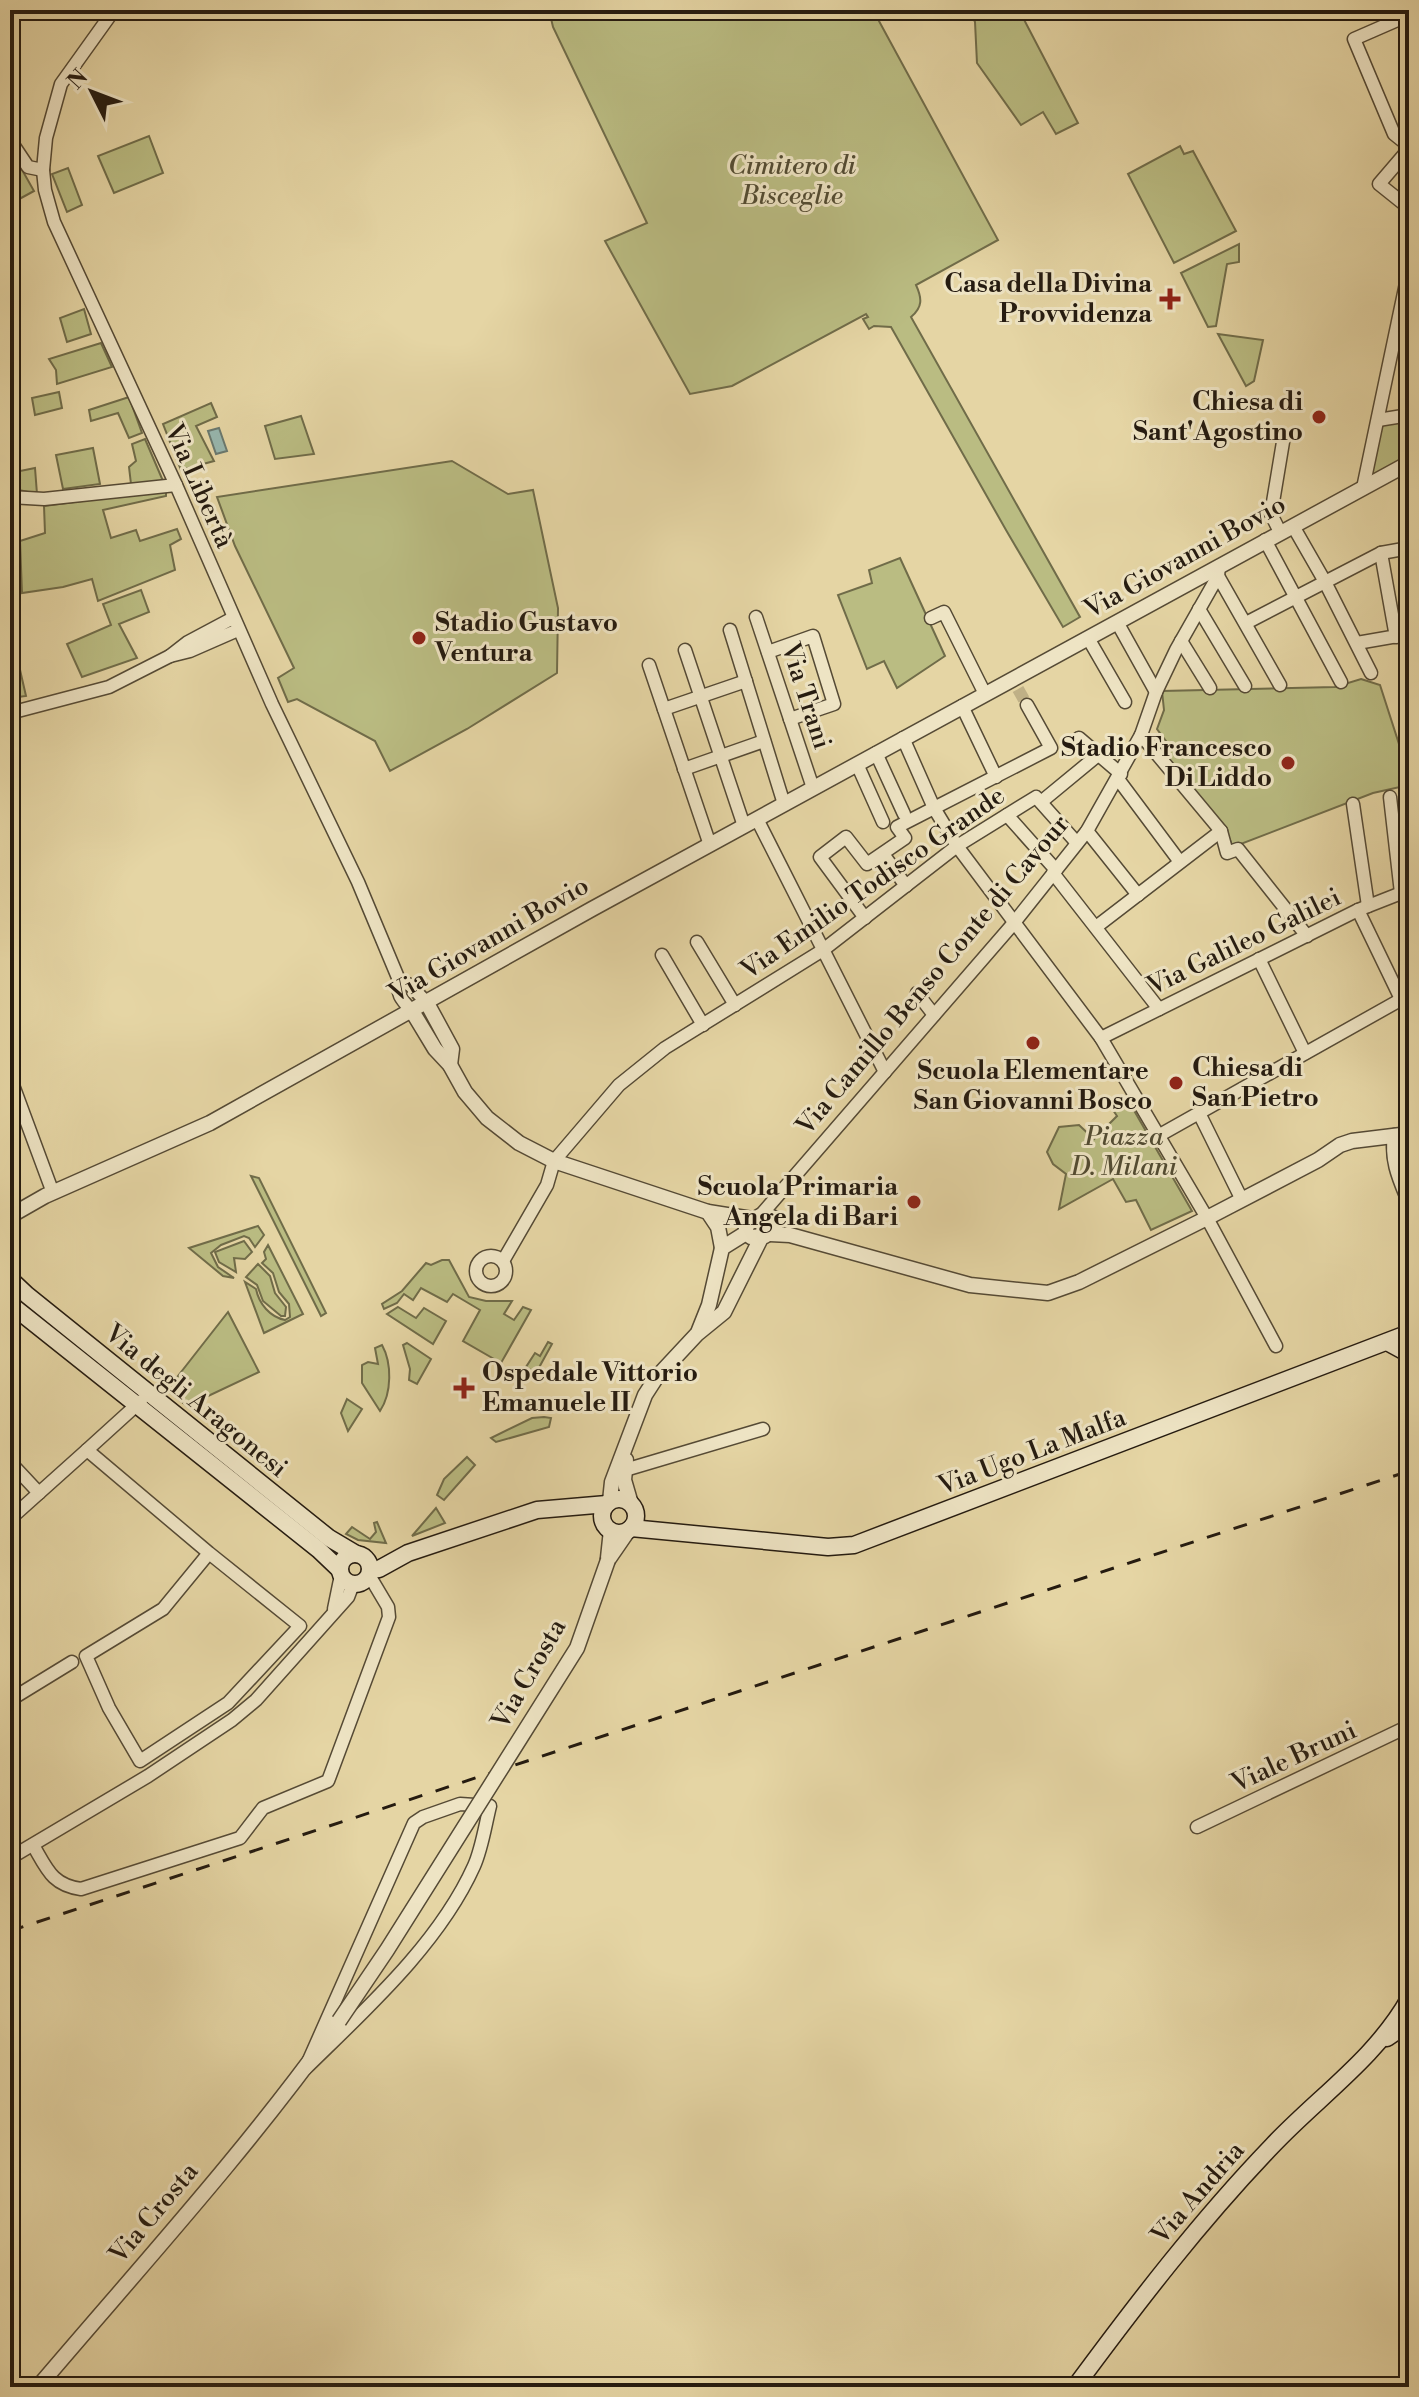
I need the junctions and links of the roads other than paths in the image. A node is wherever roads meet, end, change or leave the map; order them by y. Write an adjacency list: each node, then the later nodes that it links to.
1 (114, 10): 5 (street, Via Libertà)
2 (1409, 15): 4 (street)
3 (10, 140): 5 (street)
4 (1409, 147): 6 (street)
5 (43, 170): 13 (street, Via Libertà)
6 (1409, 208)
7 (1408, 275): 8 (street)
8 (1402, 338): 10 (street)
9 (1409, 415): 10 (street)
10 (1378, 420): 14 (street)
11 (1283, 442): 16 (street)
12 (1409, 463): 14 (street, Via Giovanni Bovio)
13 (176, 485): 15 (street); 28 (street, Via Libertà)
14 (1363, 488): 16 (street, Via Giovanni Bovio)
15 (10, 497)
16 (1287, 529): 17 (street, Via Giovanni Bovio); 21 (street)
17 (1265, 540): 20 (street, Via Giovanni Bovio); 22 (street)
18 (1409, 548): 19 (street)
19 (1381, 553): 21 (street); 30 (street)
20 (1219, 571): 23 (street, Via Camillo Benso Conte di Cavour); 26 (street, Via Giovanni Bovio); 27 (street)
21 (1324, 580): 22 (street); 33 (street)
22 (1294, 596): 27 (street); 39 (street)
23 (1199, 609): 32 (street, Via Camillo Benso Conte di Cavour); 41 (street)
24 (756, 617): 35 (street, Via Trani)
25 (931, 618): 44 (street)
26 (1117, 622): 31 (street, Via Giovanni Bovio); 43 (street)
27 (1246, 623): 40 (street)
28 (236, 624): 50 (street); 93 (street, Via Libertà)
29 (730, 630): 38 (street)
30 (1403, 636): 33 (street)
31 (1088, 638): 44 (street, Via Giovanni Bovio); 46 (street)
32 (1181, 641): 42 (street); 43 (street, Via Camillo Benso Conte di Cavour)
33 (1357, 643): 37 (street)
34 (685, 650): 45 (street)
35 (768, 652): 51 (street, Via Trani); 51 (street)
36 (649, 665): 49 (street)
37 (1371, 673)
38 (746, 681): 45 (street); 55 (street)
39 (1341, 682)
40 (1280, 685)
41 (1245, 686)
42 (1210, 688)
43 (1156, 692): 52 (street, Via Camillo Benso Conte di Cavour)
44 (985, 694): 48 (street, Via Giovanni Bovio)
45 (700, 696): 49 (street); 58 (street)
46 (1125, 702)
47 (1027, 705): 62 (street)
48 (962, 706): 53 (street, Via Giovanni Bovio); 62 (street)
49 (664, 709): 60 (street)
50 (10, 713)
51 (790, 719): 63 (street, Via Trani)
52 (1141, 735): 61 (street, Via Camillo Benso Conte di Cavour); 74 (street)
53 (903, 738): 56 (street, Via Giovanni Bovio); 68 (street)
54 (1079, 738): 57 (street)
55 (764, 741): 58 (street); 66 (street)
56 (876, 753): 59 (street, Via Giovanni Bovio); 69 (street)
57 (1098, 755): 61 (street); 65 (street, Via Emilio Todisco Grande)
58 (721, 756): 60 (street); 72 (street)
59 (857, 764): 63 (street, Via Giovanni Bovio); 71 (street)
60 (684, 769): 76 (street)
61 (1120, 776): 73 (street, Via Camillo Benso Conte di Cavour); 79 (street)
62 (996, 777): 68 (street)
63 (813, 788): 66 (street, Via Giovanni Bovio)
64 (1390, 797): 82 (street)
65 (1039, 800): 70 (street, Via Emilio Todisco Grande); 75 (street)
66 (784, 804): 72 (street, Via Giovanni Bovio)
67 (1353, 804): 84 (street)
68 (934, 808): 77 (street); 78 (street)
69 (904, 814)
70 (1007, 815): 77 (street, Via Emilio Todisco Grande); 80 (street)
71 (883, 822)
72 (751, 823): 76 (street, Via Giovanni Bovio); 90 (street)
73 (1087, 831): 75 (street, Via Camillo Benso Conte di Cavour); 83 (street)
74 (1221, 831): 79 (street); 88 (street)
75 (1077, 843): 80 (street, Via Camillo Benso Conte di Cavour)
76 (710, 845): 96 (street, Via Giovanni Bovio)
77 (957, 846): 81 (street, Via Emilio Todisco Grande); 86 (street)
78 (883, 854): 81 (street); 85 (street)
79 (1180, 862): 83 (street)
80 (1055, 871): 86 (street, Via Camillo Benso Conte di Cavour); 87 (street)
81 (906, 886): 85 (street, Via Emilio Todisco Grande)
82 (1405, 892): 84 (street, Via Galileo Galilei)
83 (1138, 895): 87 (street)
84 (1363, 908): 88 (street, Via Galileo Galilei); 95 (street)
85 (865, 918): 90 (street, Via Emilio Todisco Grande)
86 (1013, 924): 100 (street, Via Camillo Benso Conte di Cavour); 102 (street)
87 (1096, 927): 98 (street)
88 (1307, 936): 92 (street, Via Galileo Galilei)
89 (697, 942): 97 (street)
90 (823, 950): 97 (street, Via Emilio Todisco Grande); 105 (street)
91 (662, 955): 101 (street)
92 (1259, 959): 98 (street, Via Galileo Galilei); 103 (street)
93 (399, 980): 96 (street, Via Libertà); 99 (street, Via Libertà)
94 (917, 993): 100 (street)
95 (1405, 997): 103 (street)
96 (427, 1003): 99 (street, Via Giovanni Bovio); 104 (street)
97 (735, 1005): 101 (street, Via Emilio Todisco Grande)
98 (1159, 1009): 102 (street, Via Galileo Galilei)
99 (412, 1011): 104 (street); 112 (street, Via Giovanni Bovio)
100 (934, 1015): 105 (street, Via Camillo Benso Conte di Cavour)
101 (703, 1025): 110 (street, Via Emilio Todisco Grande)
102 (1101, 1038): 109 (street)
103 (1305, 1053): 107 (street)
104 (450, 1065): 110 (street)
105 (885, 1072): 118 (street, Via Camillo Benso Conte di Cavour)
106 (10, 1077): 112 (street)
107 (1199, 1113): 109 (street); 114 (street)
108 (1402, 1135): 111 (street); 113 (street); 114 (street)
109 (1158, 1136): 117 (street)
110 (554, 1161): 115 (street); 120 (street, Via Emilio Todisco Grande)
111 (1409, 1169)
112 (49, 1194): 116 (street, Via Giovanni Bovio)
113 (1409, 1198)
114 (1242, 1200): 117 (street)
115 (713, 1213): 118 (street); 119 (street)
116 (10, 1216)
117 (1207, 1218): 118 (street); 126 (street)
118 (760, 1226): 119 (street); 124 (street, Via Camillo Benso Conte di Cavour)
119 (722, 1248): 124 (street, Via Camillo Benso Conte di Cavour)
120 (503, 1261)
121 (10, 1279): 128 (main road, Via degli Aragonesi)
122 (10, 1304): 128 (main road, Via degli Aragonesi)
123 (1409, 1333): 125 (main road, Via Ugo La Malfa)
124 (697, 1334): 131 (street, Via Camillo Benso Conte di Cavour)
125 (1387, 1342): 127 (main road); 138 (main road, Via Ugo La Malfa)
126 (1276, 1346)
127 (1409, 1354)
128 (142, 1399): 130 (street); 141 (main road, Via degli Aragonesi); 142 (main road, Via degli Aragonesi)
129 (763, 1429): 133 (street)
130 (87, 1450): 134 (street); 139 (street)
131 (626, 1451): 133 (street); 137 (street)
132 (10, 1462): 134 (street)
133 (625, 1470): 135 (street)
134 (39, 1493): 136 (street)
135 (633, 1506): 137 (main road); 137 (main road); 138 (main road)
136 (10, 1519)
137 (615, 1519): 138 (main road, Via Ugo La Malfa); 140 (main road); 152 (street, Via Crosta, bridge)
138 (683, 1534)
139 (209, 1553): 139 (street)
140 (408, 1553): 141 (main road); 142 (main road)
141 (358, 1555): 142 (main road); 142 (main road)
142 (355, 1576): 147 (street); 147 (street)
143 (72, 1662): 144 (street)
144 (10, 1700)
145 (1409, 1726): 146 (street, Viale Bruni)
146 (1197, 1827)
147 (33, 1845): 148 (street)
148 (10, 1858)
149 (1408, 2005): 151 (main road, Via Andria)
150 (1409, 2023): 151 (main road, Via Andria)
151 (1375, 2046): 153 (main road, Via Andria)
152 (305, 2069): 152 (street, Via Crosta); 154 (street, Via Crosta)
153 (1077, 2386)
154 (38, 2387)

